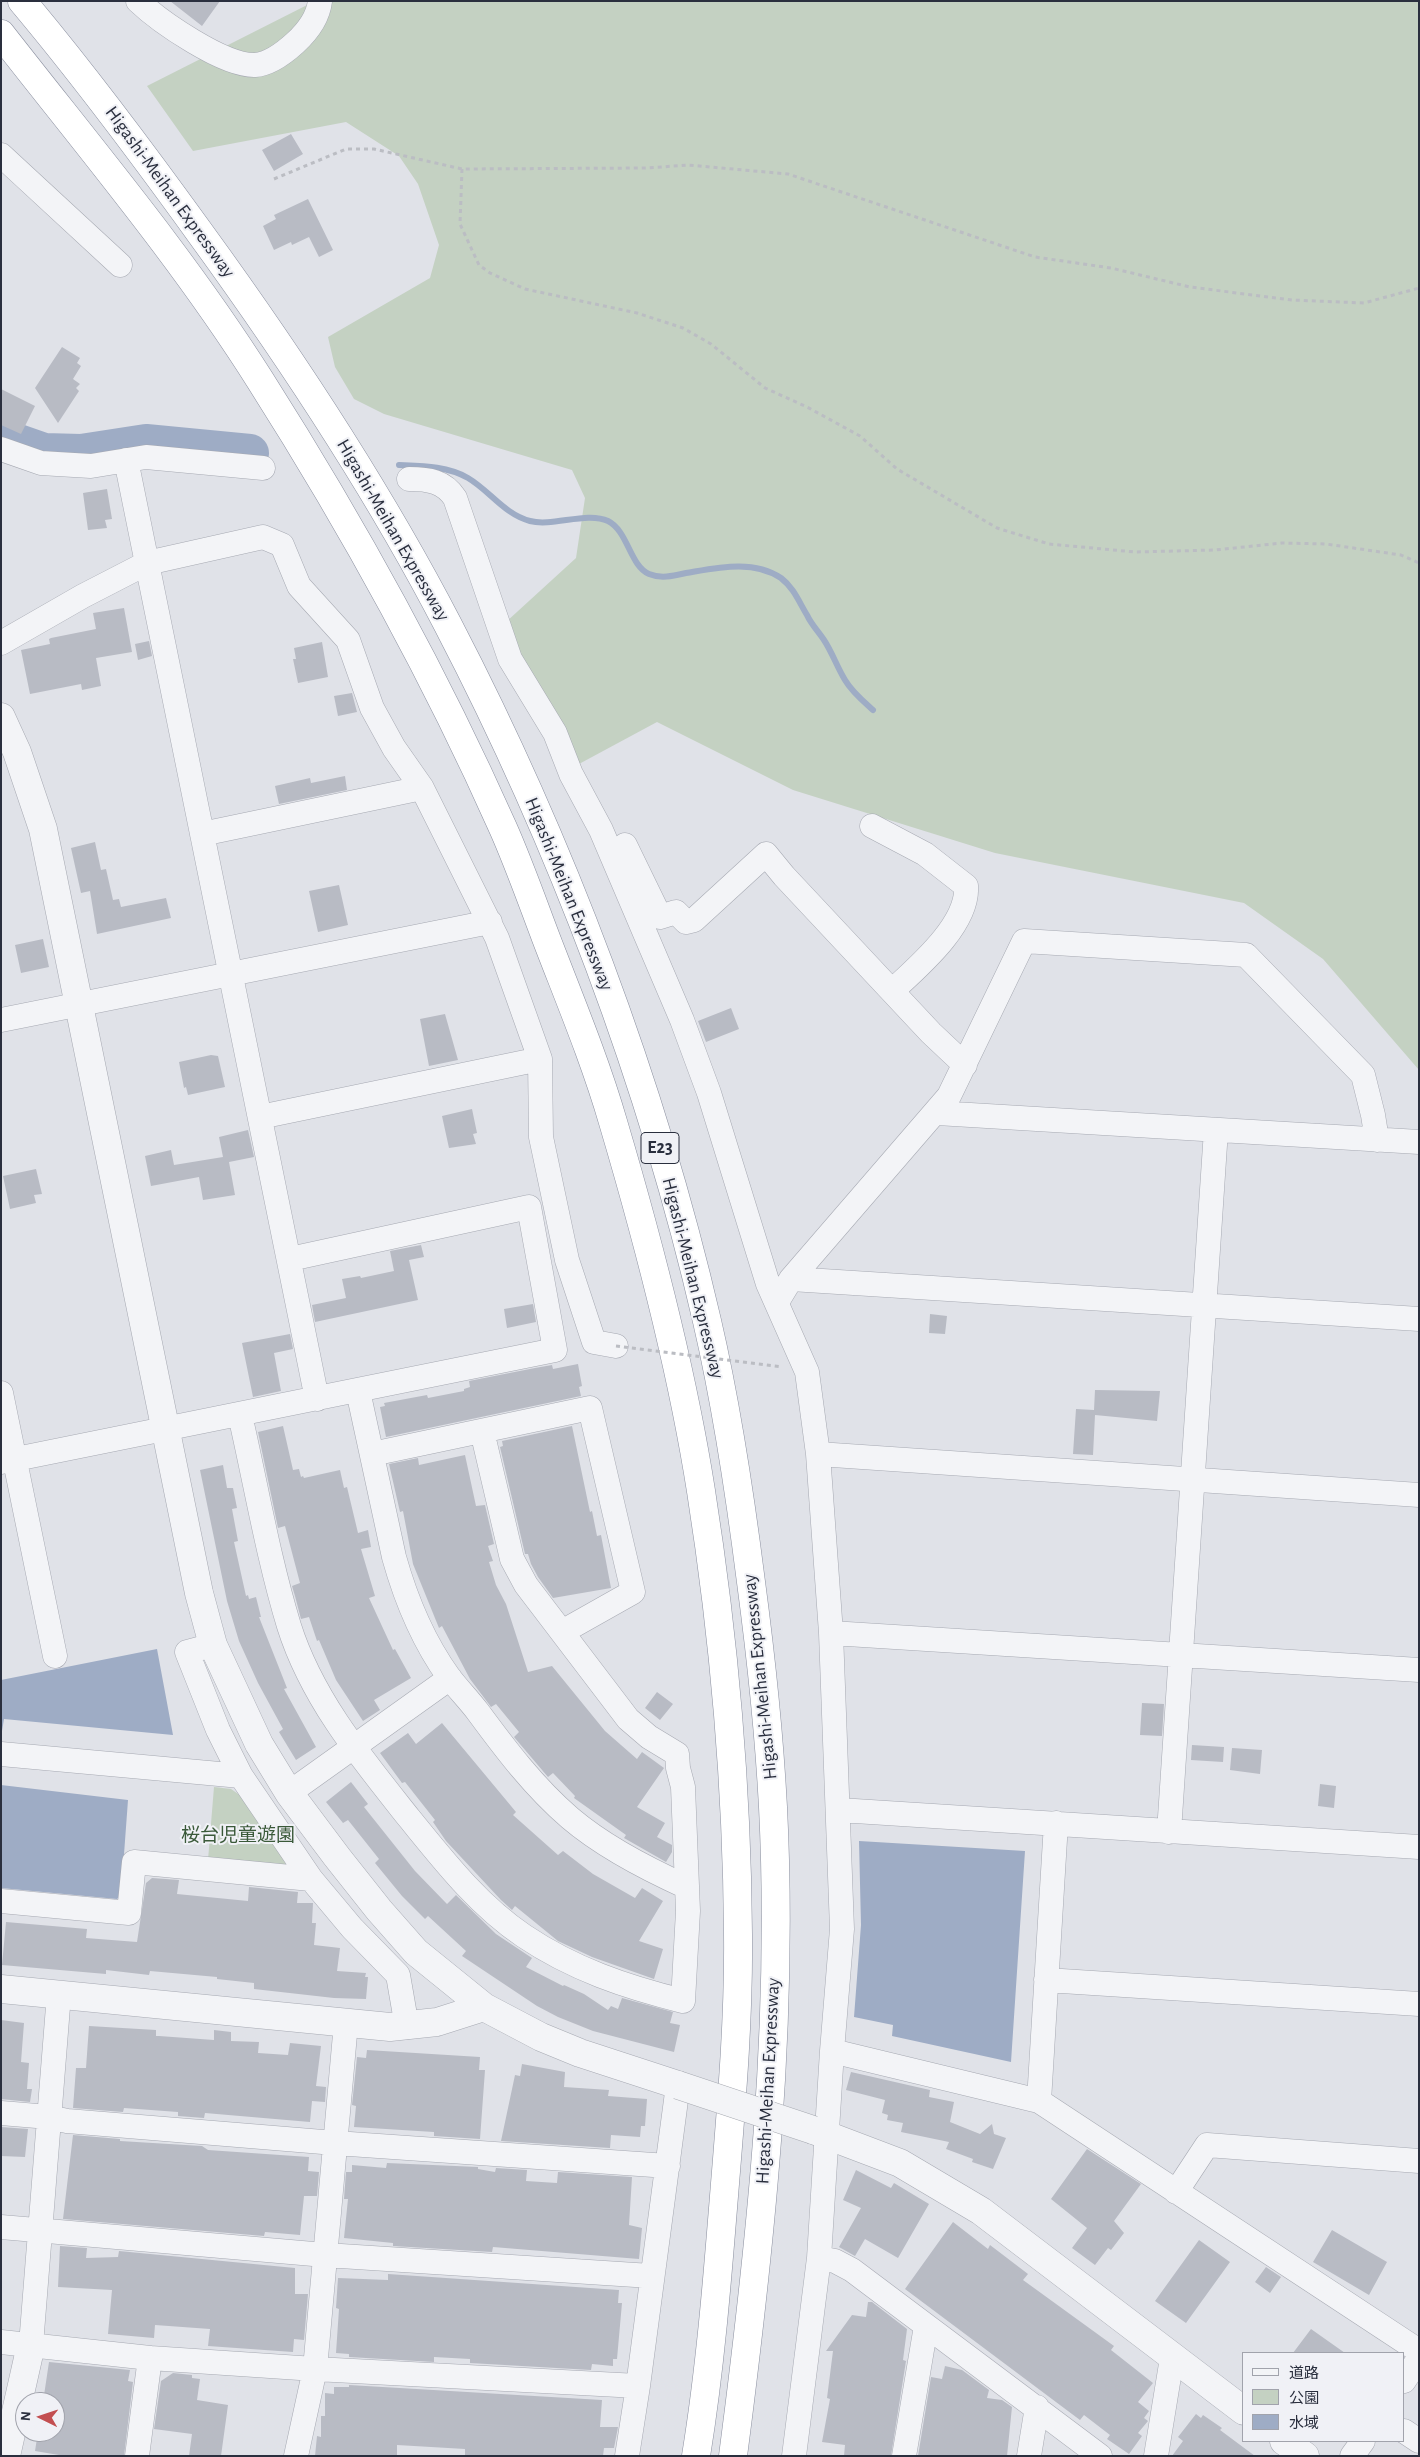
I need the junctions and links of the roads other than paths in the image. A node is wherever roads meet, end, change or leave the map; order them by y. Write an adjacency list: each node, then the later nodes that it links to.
1 (22, 1): 108 (highway, Higashi-Meihan Expressway / E23)
2 (138, 1): 3 (street)
3 (320, 1)
4 (1, 34): 107 (highway, Higashi-Meihan Expressway / E23)
5 (1, 155): 6 (street)
6 (120, 265)
7 (1, 449): 8 (street)
8 (126, 460): 9 (street); 11 (street)
9 (263, 468)
10 (409, 479): 16 (street)
11 (147, 563): 12 (street); 14 (street); 17 (street)
12 (1, 644)
13 (1, 717): 21 (street)
14 (422, 788): 17 (street); 18 (street)
15 (872, 826): 20 (street)
16 (601, 830): 20 (street); 32 (street)
17 (202, 834): 19 (street)
18 (490, 922): 19 (street); 23 (street)
19 (232, 975): 21 (street); 26 (street)
20 (892, 991): 24 (street)
21 (79, 1006): 22 (street); 40 (street)
22 (1, 1020)
23 (540, 1059): 26 (street); 35 (street)
24 (965, 1065): 25 (street); 28 (street)
25 (936, 1113): 27 (street); 31 (street)
26 (260, 1117): 30 (street)
27 (1216, 1130): 28 (street); 33 (street)
28 (1376, 1140): 29 (street)
29 (1419, 1142)
30 (290, 1259): 36 (street); 38 (street)
31 (791, 1279): 32 (street); 33 (street)
32 (777, 1302): 43 (street)
33 (1204, 1305): 34 (street); 45 (street)
34 (1419, 1319)
35 (616, 1346)
36 (358, 1391): 38 (street); 42 (street)
37 (1, 1393): 44 (street)
38 (317, 1399): 39 (street)
39 (240, 1415): 40 (street); 54 (street)
40 (164, 1429): 44 (street); 49 (street)
41 (482, 1431): 42 (street); 47 (street); 47 (street)
42 (372, 1454): 53 (street)
43 (818, 1454): 45 (street); 48 (street)
44 (8, 1461): 51 (street)
45 (1192, 1481): 46 (street); 50 (street)
46 (1419, 1495)
47 (562, 1632): 63 (street)
48 (831, 1633): 50 (street); 58 (street)
49 (214, 1645): 56 (street); 57 (street)
50 (1181, 1654): 52 (street); 60 (street)
51 (54, 1656)
52 (1419, 1670)
53 (450, 1678): 54 (street); 63 (street)
54 (353, 1748): 57 (street); 63 (street)
55 (1, 1754): 56 (street)
56 (241, 1776): 62 (street)
57 (289, 1793): 69 (street)
58 (839, 1810): 59 (street); 72 (street)
59 (1056, 1823): 60 (street); 65 (street)
60 (1169, 1832): 61 (street)
61 (1419, 1847)
62 (312, 1878): 64 (street); 71 (street)
63 (687, 1887)
64 (1, 1901)
65 (1046, 1980): 68 (street); 74 (street)
66 (1, 1989): 67 (street)
67 (59, 1994): 70 (street); 76 (street)
68 (1419, 2004)
69 (484, 2007): 71 (street); 73 (street)
70 (346, 2023): 71 (street); 78 (street)
71 (407, 2027)
72 (832, 2051): 74 (street); 77 (street)
73 (678, 2085): 77 (street, bridge); 80 (street)
74 (1039, 2101): 81 (street)
75 (1, 2113): 76 (street)
76 (49, 2117): 78 (street); 83 (street)
77 (820, 2133): 85 (street); 92 (street)
78 (335, 2144): 80 (street); 84 (street)
79 (1419, 2161): 81 (street)
80 (668, 2166): 86 (street)
81 (1176, 2192): 90 (street)
82 (1, 2227): 83 (street)
83 (40, 2231): 84 (street); 89 (street)
84 (325, 2255): 86 (street); 94 (street)
85 (819, 2258): 87 (street); 109 (street)
86 (651, 2276): 96 (street)
87 (926, 2326): 97 (street); 110 (street)
88 (1, 2342): 89 (street)
89 (32, 2344): 91 (street); 103 (street)
90 (1419, 2351)
91 (150, 2358): 94 (street); 104 (street)
92 (1172, 2358): 98 (street); 113 (street)
93 (1419, 2358): 95 (street)
94 (315, 2370): 96 (street); 105 (street)
95 (1405, 2379)
96 (638, 2386): 106 (street)
97 (1037, 2407): 111 (street); 112 (street)
98 (1242, 2410)
99 (1405, 2431): 100 (street)
100 (1419, 2441)
101 (1285, 2442): 114 (street)
102 (1362, 2442): 115 (street)
103 (6, 2456)
104 (137, 2456)
105 (296, 2456)
106 (626, 2456)
107 (696, 2456)
108 (733, 2456)
109 (794, 2456)
110 (904, 2456)
111 (1028, 2456)
112 (1100, 2456)
113 (1156, 2456)
114 (1305, 2456)
115 (1352, 2456)

